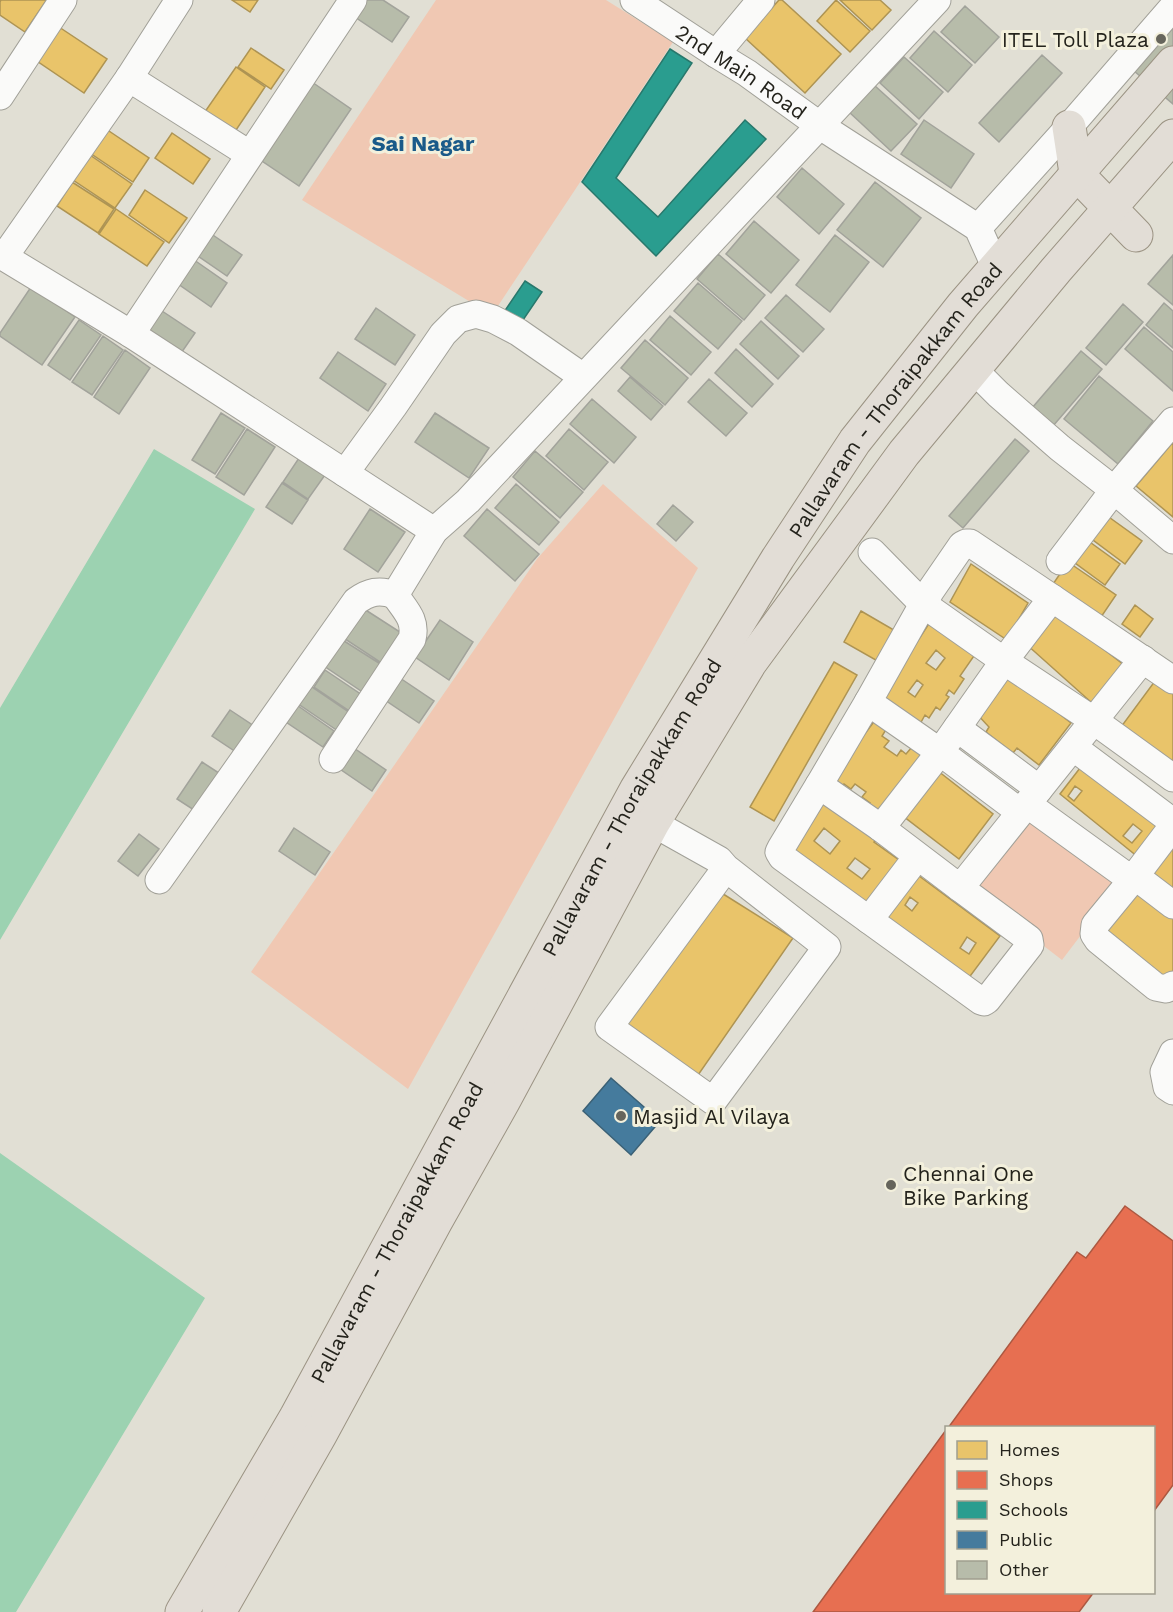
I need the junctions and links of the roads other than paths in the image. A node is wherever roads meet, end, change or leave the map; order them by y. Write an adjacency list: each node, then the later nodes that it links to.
1 (63, 0): 11 (street)
2 (179, 0): 10 (street)
3 (353, 0): 15 (street)
4 (634, 0): 8 (street, 2nd Main Road)
5 (761, 0): 8 (street)
6 (937, 0): 12 (street)
7 (1173, 7): 13 (street)
8 (716, 54): 12 (street, 2nd Main Road)
9 (1173, 63): 16 (main road, Pallavaram - Thoraipakkam Road)
10 (129, 78): 15 (street); 20 (street)
11 (0, 96)
12 (819, 125): 18 (street, 2nd Main Road); 24 (street)
13 (1069, 127): 16 (main road); 18 (street)
14 (1173, 136): 17 (main road, Pallavaram - Thoraipakkam Road)
15 (249, 154): 22 (street)
16 (1076, 173): 17 (main road); 21 (main road, Pallavaram - Thoraipakkam Road)
17 (1110, 208): 19 (main road); 23 (main road, Pallavaram - Thoraipakkam Road)
18 (978, 228): 21 (street)
19 (1136, 234)
20 (1, 258): 22 (street)
21 (995, 266): 59 (main road, Pallavaram - Thoraipakkam Road)
22 (131, 334): 26 (street)
23 (973, 369): 27 (street); 46 (main road, Pallavaram - Thoraipakkam Road)
24 (583, 377): 26 (street); 28 (street)
25 (1173, 421): 27 (street)
26 (345, 473): 28 (street)
27 (1114, 490): 29 (street); 31 (street)
28 (434, 531): 32 (street)
29 (1173, 540)
30 (877, 546): 33 (street)
31 (1060, 561)
32 (395, 595): 42 (street); 52 (street)
33 (927, 597): 34 (street); 35 (street); 37 (street)
34 (1052, 598): 35 (street); 36 (street)
35 (1004, 661): 38 (street); 39 (street)
36 (1163, 666): 38 (street)
37 (868, 702): 41 (street); 44 (street)
38 (1093, 720): 40 (street); 43 (street)
39 (957, 728): 41 (street); 45 (street)
40 (1073, 747): 45 (street); 47 (street)
41 (940, 752): 45 (street); 48 (street)
42 (333, 759)
43 (1173, 778)
44 (819, 785): 48 (street); 55 (street)
45 (1029, 802): 51 (street); 53 (street)
46 (653, 823): 50 (street); 60 (main road, Pallavaram - Thoraipakkam Road)
47 (1173, 824): 51 (street)
48 (881, 828): 49 (street)
49 (917, 857): 53 (street); 55 (street)
50 (726, 868): 50 (street)
51 (1134, 878): 54 (street); 56 (street)
52 (159, 880)
53 (960, 888): 55 (street)
54 (1173, 905)
55 (869, 920)
56 (1173, 985)
57 (1173, 1053): 58 (street)
58 (1173, 1091)
59 (182, 1612)
60 (219, 1612)

